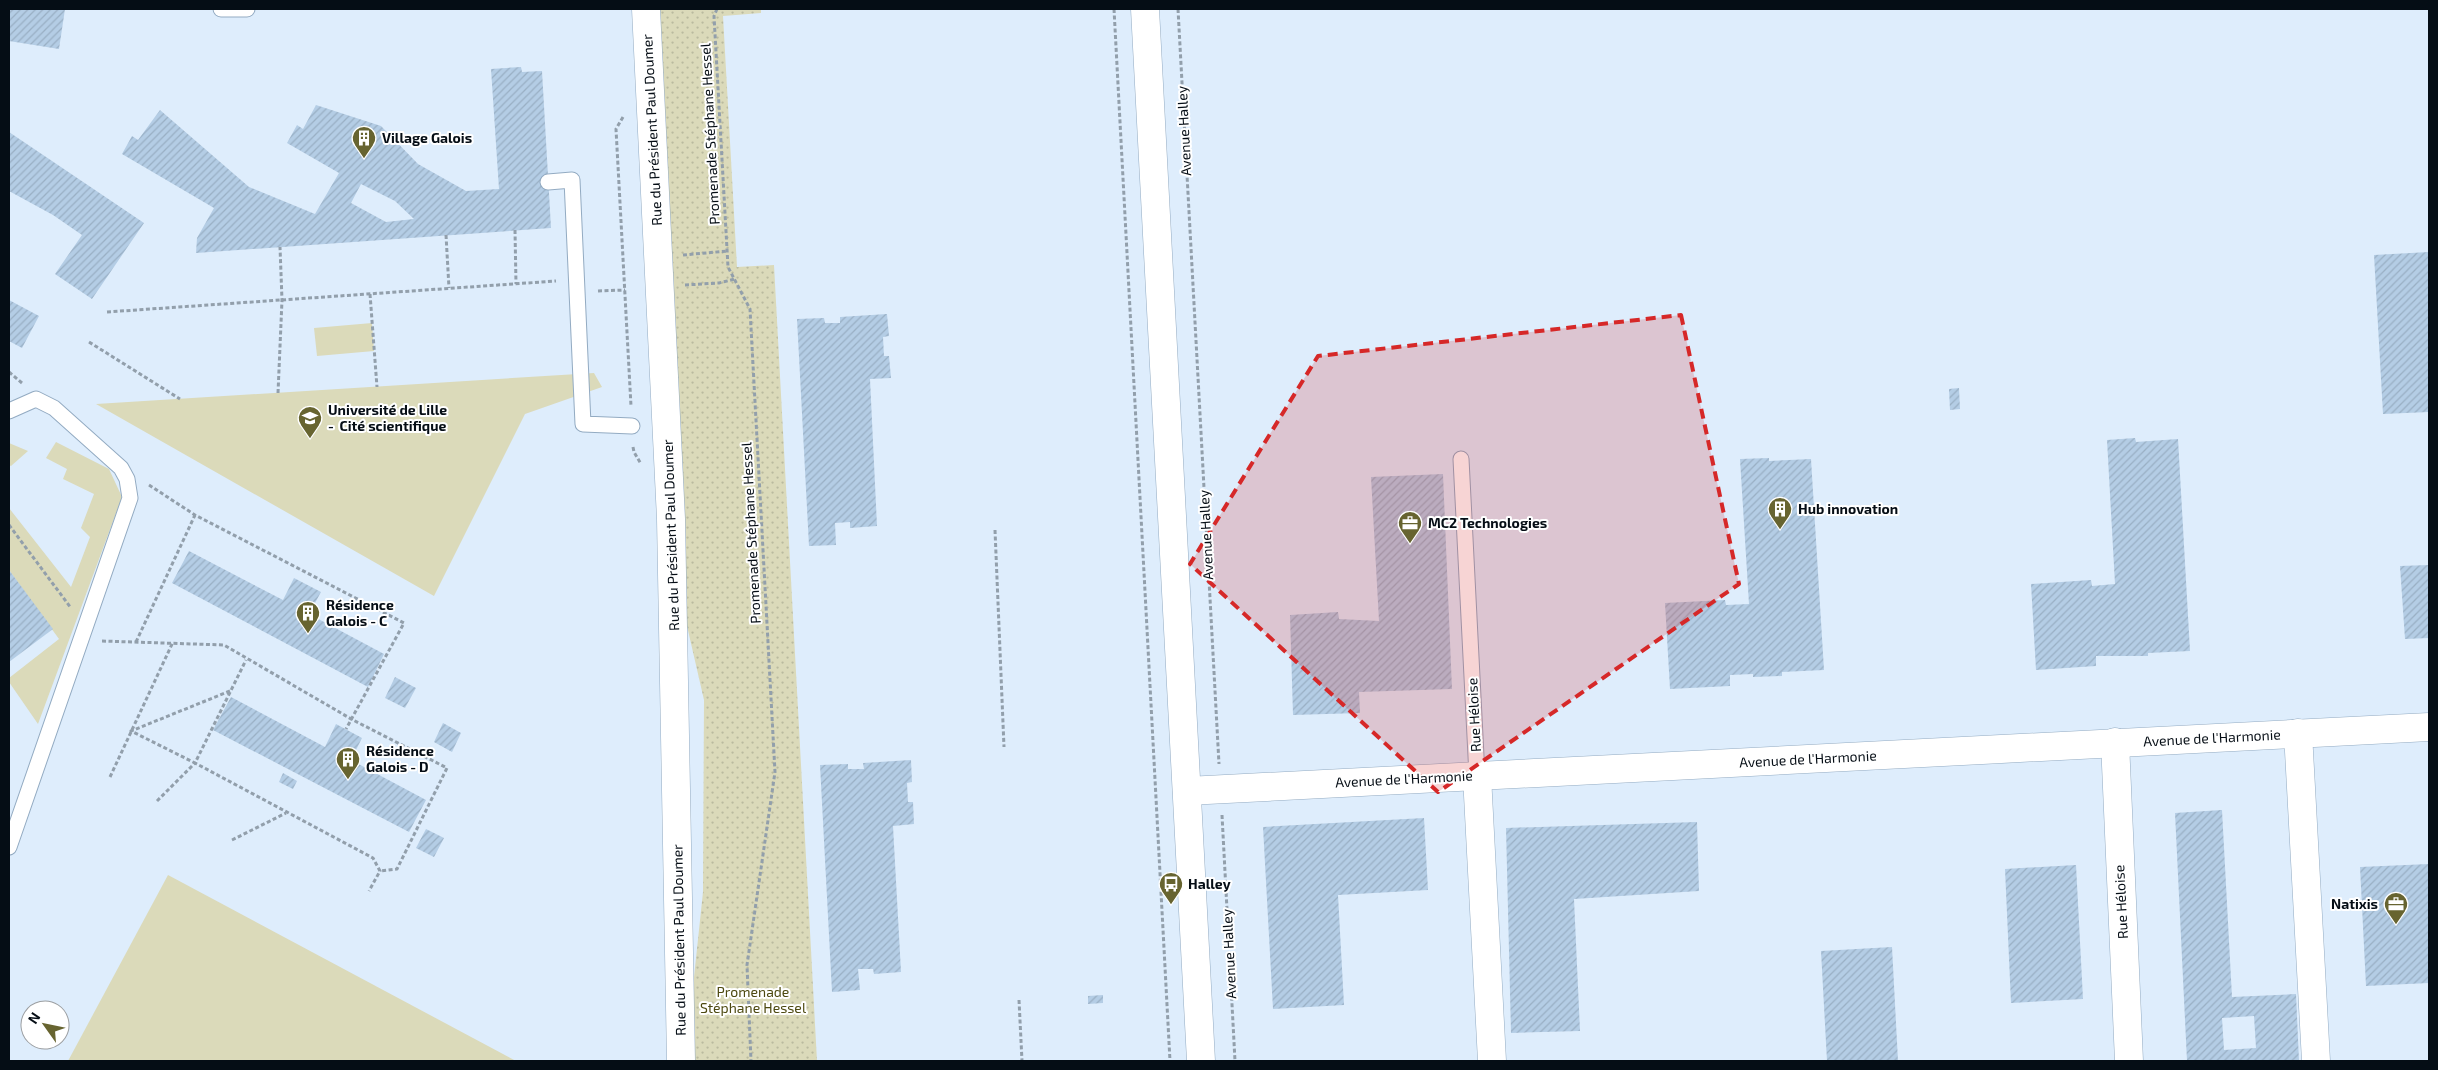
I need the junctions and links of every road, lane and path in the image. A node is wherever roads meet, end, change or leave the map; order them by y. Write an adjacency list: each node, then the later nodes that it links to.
1 (221, 9): 2 (lane)
2 (247, 9)
3 (646, 9): 54 (street, Rue du Président Paul Doumer)
4 (717, 9): 55 (path, Promenade Stéphane Hessel)
5 (1114, 9): 57 (path)
6 (1145, 9): 46 (street)
7 (1178, 9): 45 (path, Avenue Halley)
8 (548, 182): 13 (lane)
9 (515, 230): 12 (path)
10 (446, 235): 14 (path)
11 (280, 247): 17 (path)
12 (516, 284): 13 (path); 14 (path)
13 (577, 285): 15 (path); 24 (lane)
14 (449, 288): 16 (path)
15 (625, 290)
16 (370, 294): 17 (path); 20 (path)
17 (282, 300): 18 (path); 21 (path)
18 (106, 312)
19 (89, 342): 22 (path)
20 (377, 387)
21 (278, 393)
22 (180, 399)
23 (9, 411): 26 (lane)
24 (632, 426)
25 (1462, 459): 43 (lane, Rue Héloise)
26 (121, 468): 27 (path); 30 (lane)
27 (195, 514): 31 (path); 35 (path)
28 (9, 525): 30 (path)
29 (995, 530): 41 (path)
30 (82, 641): 31 (path); 50 (lane)
31 (136, 642): 32 (path)
32 (173, 642): 33 (path); 38 (path)
33 (246, 660): 34 (path); 35 (path)
34 (230, 691): 38 (path); 42 (path)
35 (352, 720): 37 (path); 51 (path)
36 (2429, 727): 39 (street, Avenue de l'Harmonie)
37 (346, 729)
38 (131, 731): 42 (path); 44 (path)
39 (2298, 733): 40 (street, Avenue de l'Harmonie); 62 (street)
40 (2115, 742): 43 (street, Avenue de l'Harmonie); 61 (street, Rue Héloise)
41 (1004, 748)
42 (195, 764): 47 (path); 48 (path)
43 (1477, 776): 45 (street, Avenue de l'Harmonie); 60 (street, Rue Héloise)
44 (110, 777)
45 (1221, 789): 46 (street, Avenue de l'Harmonie); 59 (path, Avenue Halley)
46 (1187, 791): 58 (street)
47 (156, 801)
48 (286, 812): 49 (path); 51 (path)
49 (232, 840)
50 (9, 847)
51 (380, 871): 52 (path)
52 (369, 891)
53 (1019, 1000): 56 (path)
54 (681, 1061)
55 (751, 1061)
56 (1022, 1061)
57 (1170, 1061)
58 (1201, 1061)
59 (1235, 1061)
60 (1492, 1061)
61 (2129, 1061)
62 (2316, 1061)

